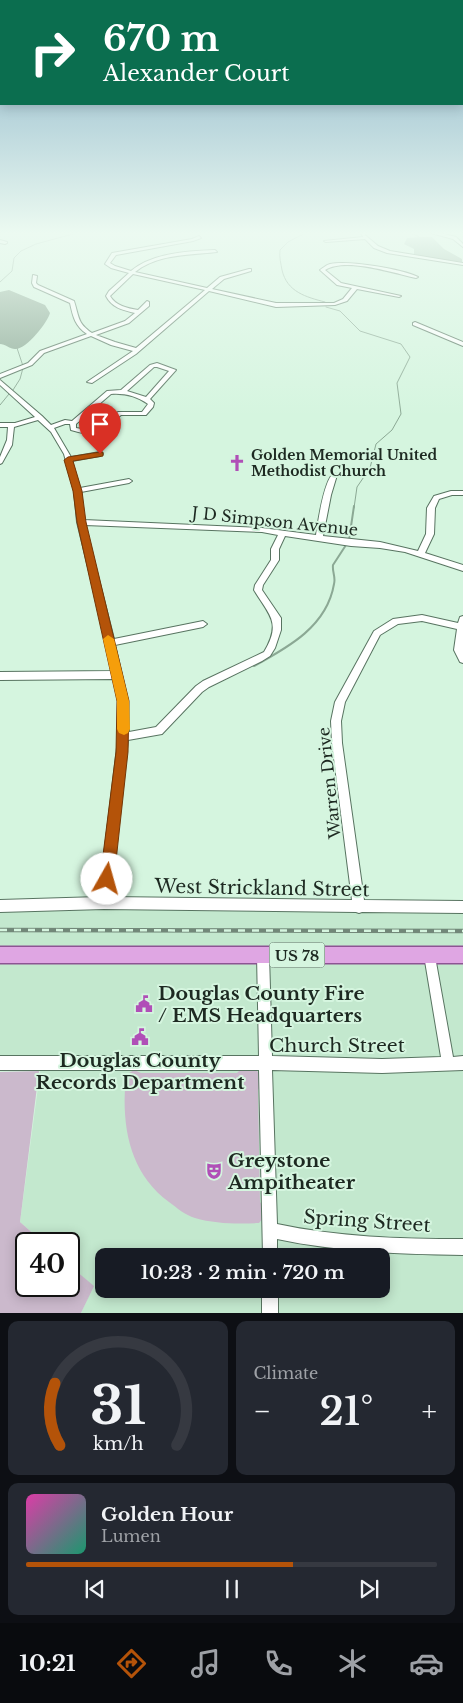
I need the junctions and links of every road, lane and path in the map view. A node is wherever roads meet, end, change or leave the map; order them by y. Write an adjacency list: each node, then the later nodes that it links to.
1 (52, 293): 11 (street)
2 (111, 293): 9 (street)
3 (204, 293): 13 (street)
4 (225, 293): 5 (street)
5 (351, 293)
6 (384, 293): 7 (street)
7 (399, 296)
8 (146, 302): 9 (street)
9 (139, 312): 11 (street)
10 (415, 324): 12 (street)
11 (92, 334): 13 (street); 14 (street)
12 (463, 344)
13 (137, 350): 16 (street)
14 (0, 376)
15 (0, 382): 19 (street)
16 (90, 382)
17 (122, 392): 18 (street); 18 (street); 20 (street)
18 (147, 399): 20 (street)
19 (40, 417): 22 (street); 23 (street)
20 (72, 423): 23 (street)
21 (0, 425): 22 (street)
22 (11, 425): 26 (street)
23 (50, 427): 25 (street)
24 (100, 454): 25 (street)
25 (68, 460): 29 (street)
26 (0, 462)
27 (334, 475): 33 (street)
28 (129, 481): 29 (street)
29 (77, 491): 31 (street)
30 (463, 494): 34 (street)
31 (81, 522): 32 (street, J D Simpson Avenue); 38 (street)
32 (282, 533): 33 (street, J D Simpson Avenue); 42 (street)
33 (319, 538): 34 (street, J D Simpson Avenue)
34 (421, 554): 35 (street, J D Simpson Avenue)
35 (463, 568)
36 (462, 623): 39 (street); 45 (street, Warren Drive)
37 (203, 624): 38 (street)
38 (110, 643): 40 (street)
39 (463, 660)
40 (118, 675): 41 (street); 42 (street)
41 (0, 676)
42 (123, 737): 43 (street)
43 (104, 903): 44 (street, West Strickland Street); 45 (street, West Strickland Street)
44 (0, 906)
45 (359, 907): 46 (street, West Strickland Street)
46 (463, 907)
47 (0, 955): 48 (main road, US 78)
48 (263, 955): 49 (main road, US 78); 52 (street)
49 (430, 955): 50 (main road, US 78); 53 (street)
50 (463, 955)
51 (0, 1063): 52 (street, Church Street)
52 (265, 1063): 53 (street, Church Street); 55 (street)
53 (448, 1063): 54 (street, Church Street)
54 (463, 1063)
55 (270, 1230): 56 (street, Spring Street); 57 (street)
56 (463, 1247)
57 (270, 1248)
58 (270, 1298): 59 (street)
59 (270, 1313)

